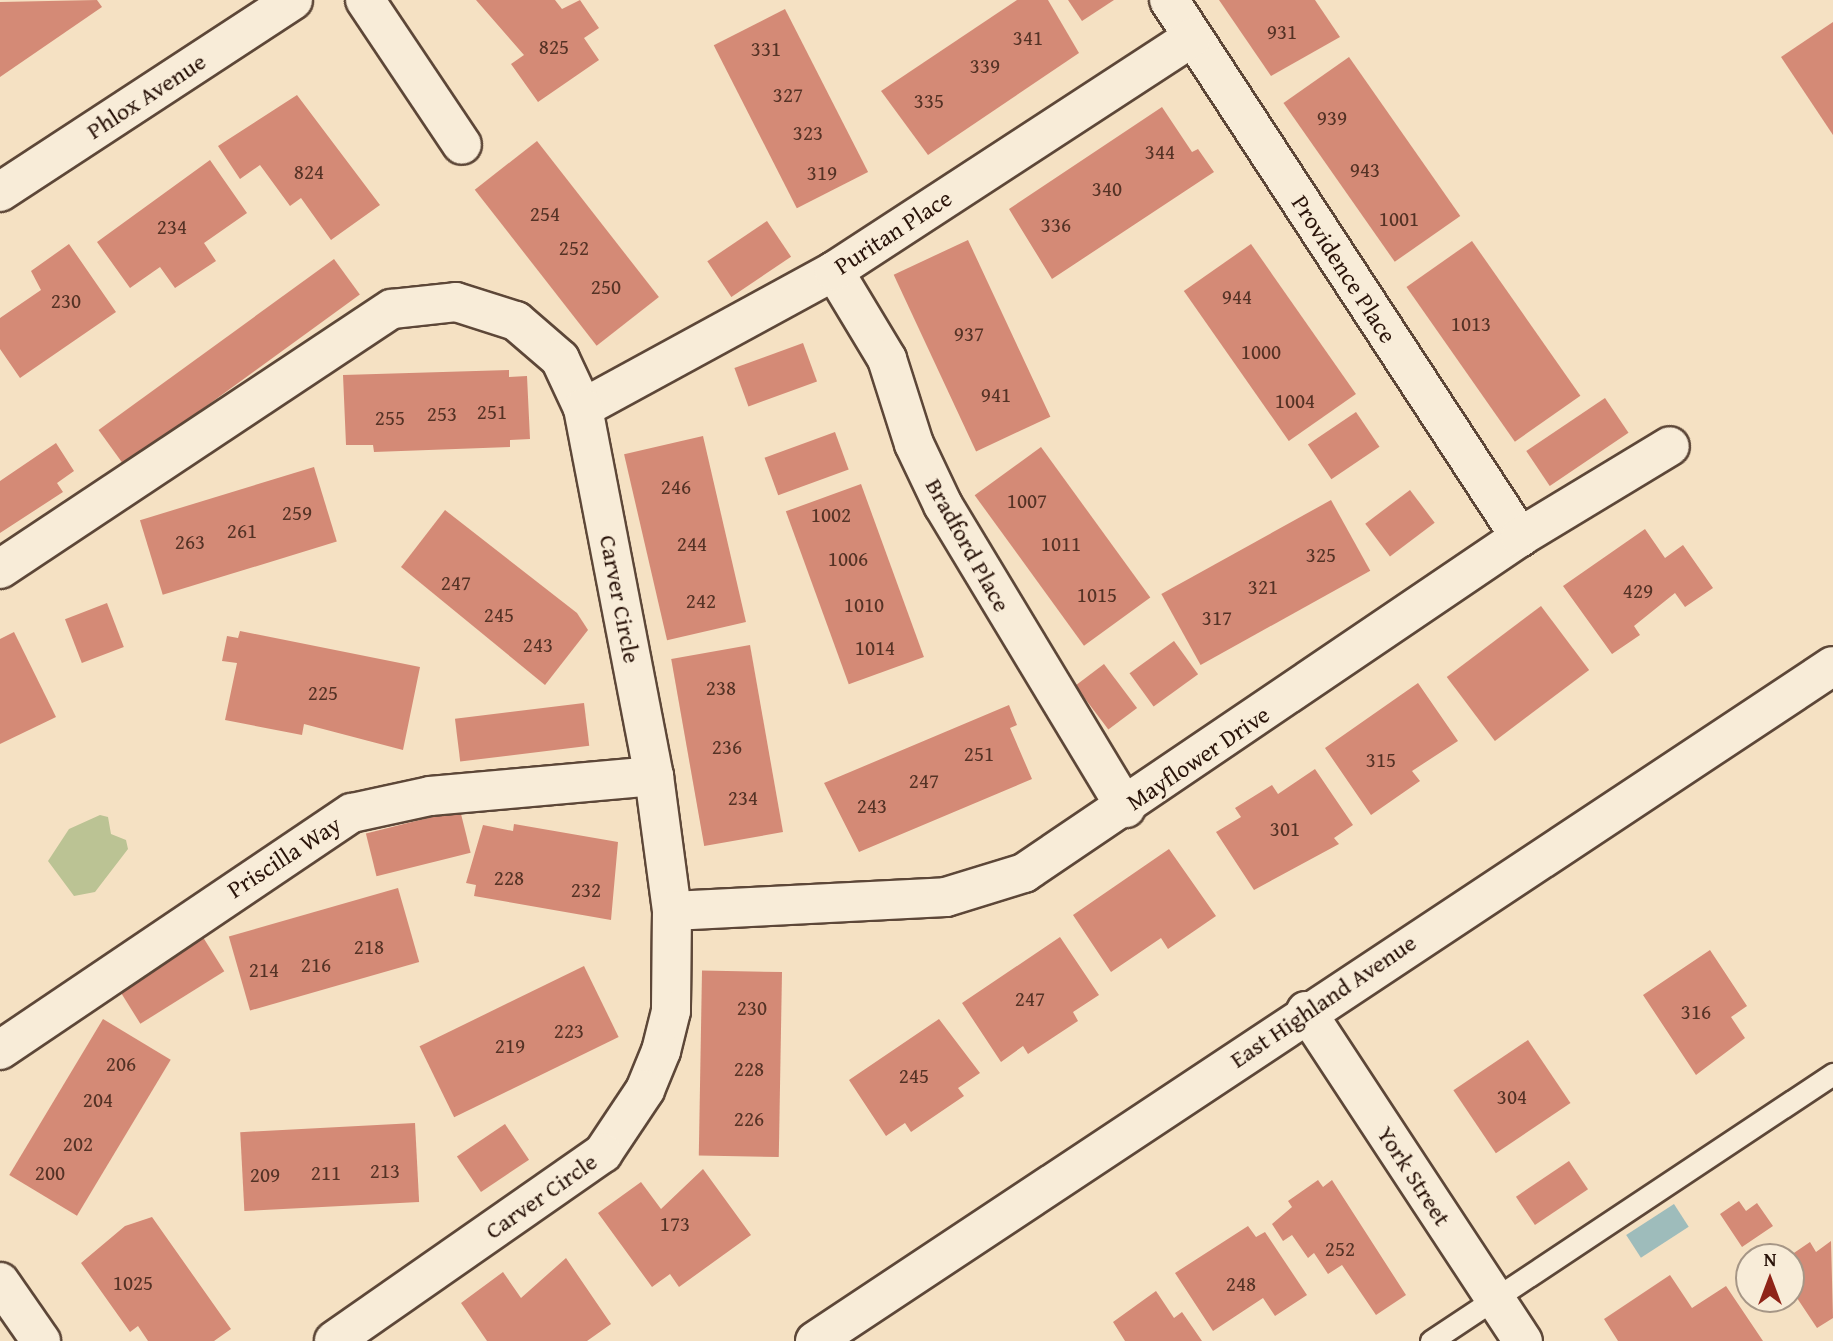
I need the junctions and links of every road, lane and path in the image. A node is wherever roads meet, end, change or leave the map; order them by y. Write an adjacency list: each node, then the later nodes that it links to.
1 (293, 0): 6 (street, Phlox Avenue)
2 (365, 0): 5 (street)
3 (1169, 0): 4 (street, Providence Place)
4 (1192, 38): 7 (street, Puritan Place); 10 (street, Providence Place)
5 (462, 145)
6 (0, 192)
7 (834, 271): 8 (street, Puritan Place); 14 (street, Bradford Place)
8 (583, 408): 11 (street, Carver Circle); 13 (street, Carver Circle)
9 (1670, 446): 10 (street, Mayflower Drive)
10 (1520, 537): 14 (street, Mayflower Drive)
11 (0, 569)
12 (1833, 666): 16 (street, East Highland Avenue)
13 (654, 776): 15 (street, Carver Circle); 17 (street, Priscilla Way)
14 (1126, 807): 15 (street, Mayflower Drive)
15 (672, 911): 22 (street, Carver Circle)
16 (1307, 1011): 20 (street, York Street); 23 (street, East Highland Avenue)
17 (0, 1049)
18 (1833, 1074): 20 (lane)
19 (0, 1282): 21 (street)
20 (1494, 1298): 24 (lane); 25 (street, York Street)
21 (41, 1341)
22 (334, 1341)
23 (815, 1341)
24 (1431, 1341)
25 (1523, 1341)

